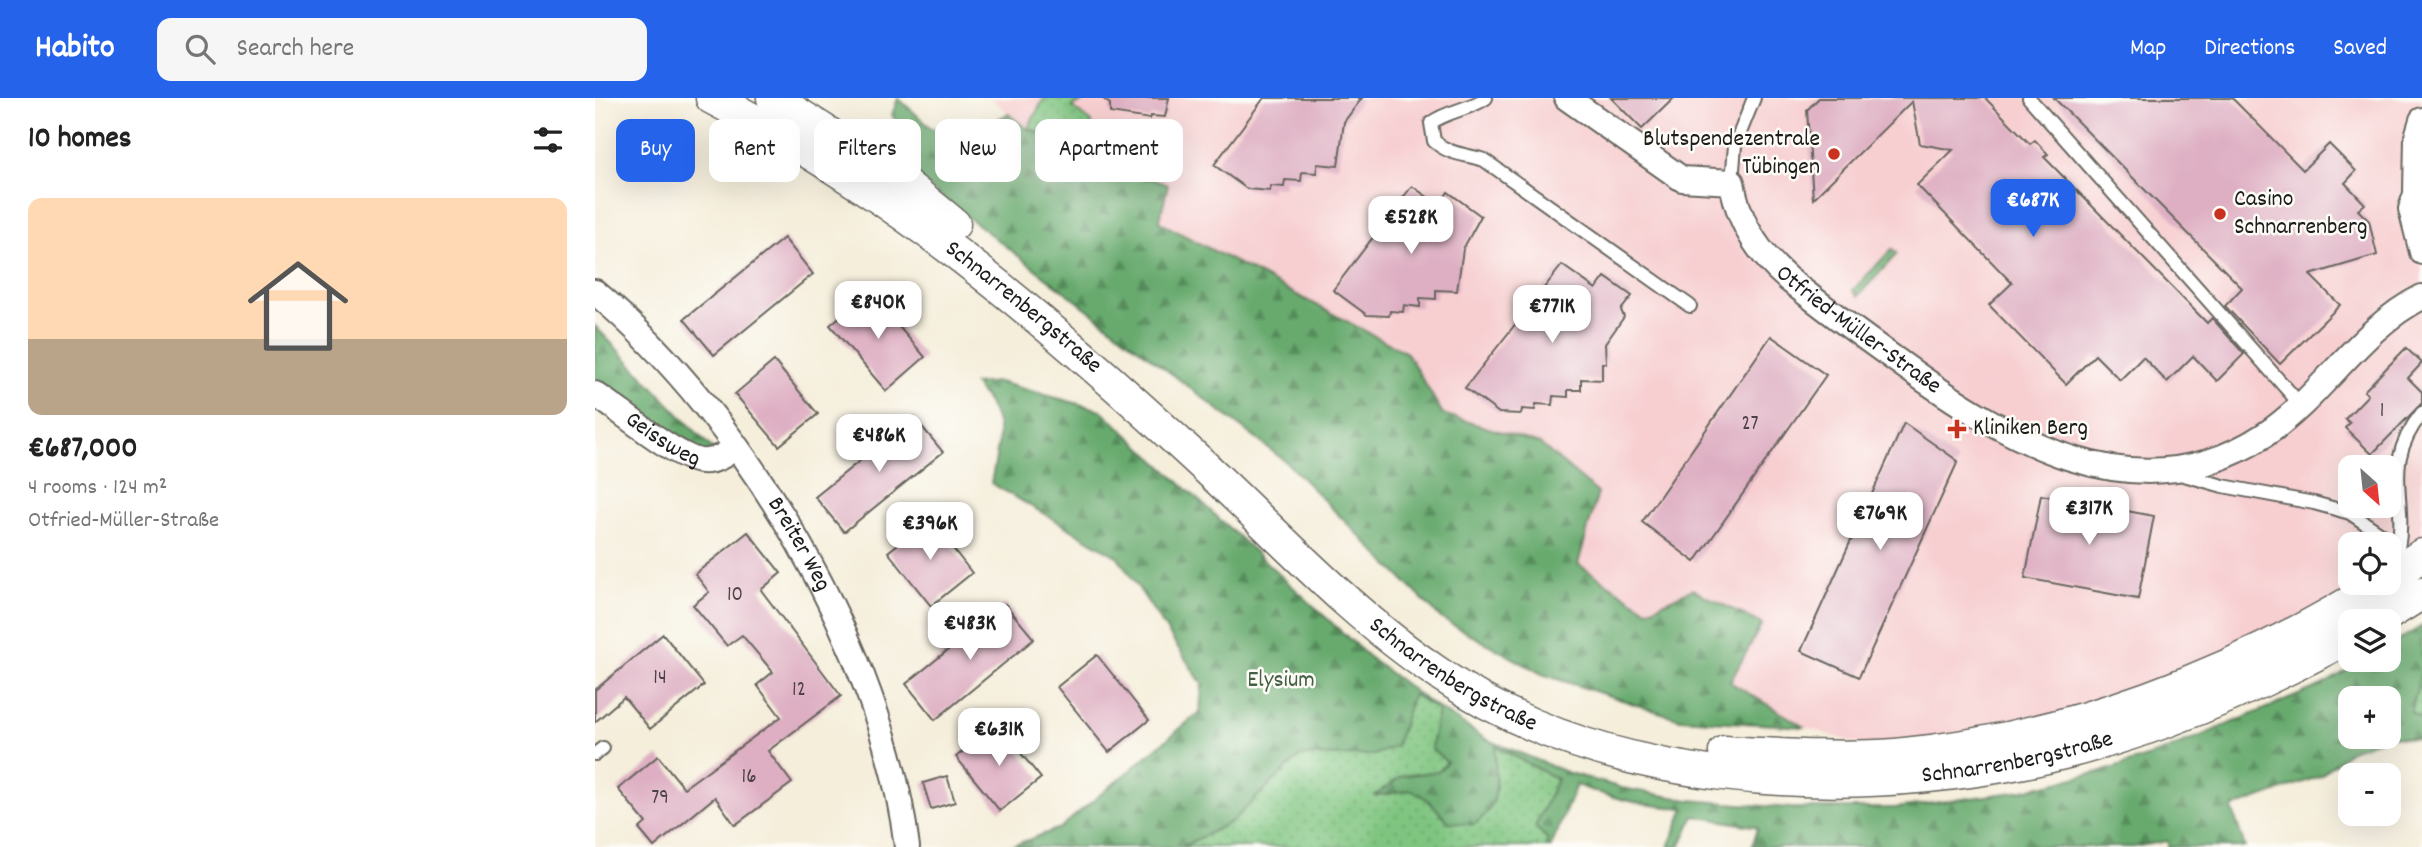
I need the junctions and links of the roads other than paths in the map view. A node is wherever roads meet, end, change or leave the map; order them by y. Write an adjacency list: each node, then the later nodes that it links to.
1 (712, 98): 22 (street, Schnarrenbergstraße)
2 (773, 98): 20 (street, Schnarrenbergstraße)
3 (1486, 98): 13 (lane)
4 (1567, 98): 8 (street)
5 (1754, 98): 8 (lane, Otfried-Müller-Straße)
6 (2029, 98): 15 (lane)
7 (2422, 120): 9 (street)
8 (1733, 182): 18 (street, Otfried-Müller-Straße)
9 (2419, 199): 10 (street)
10 (2422, 252)
11 (595, 292): 17 (street, Breiter Weg)
12 (2422, 297): 15 (street, Otfried-Müller-Straße)
13 (1690, 306)
14 (595, 394): 17 (street, Geissweg)
15 (2300, 404): 18 (street, Otfried-Müller-Straße)
16 (2422, 413): 19 (lane)
17 (735, 448): 23 (street, Breiter Weg)
18 (2165, 470): 19 (lane)
19 (2410, 568): 21 (street)
20 (2362, 595)
21 (2384, 609)
22 (2338, 642)
23 (907, 847)

